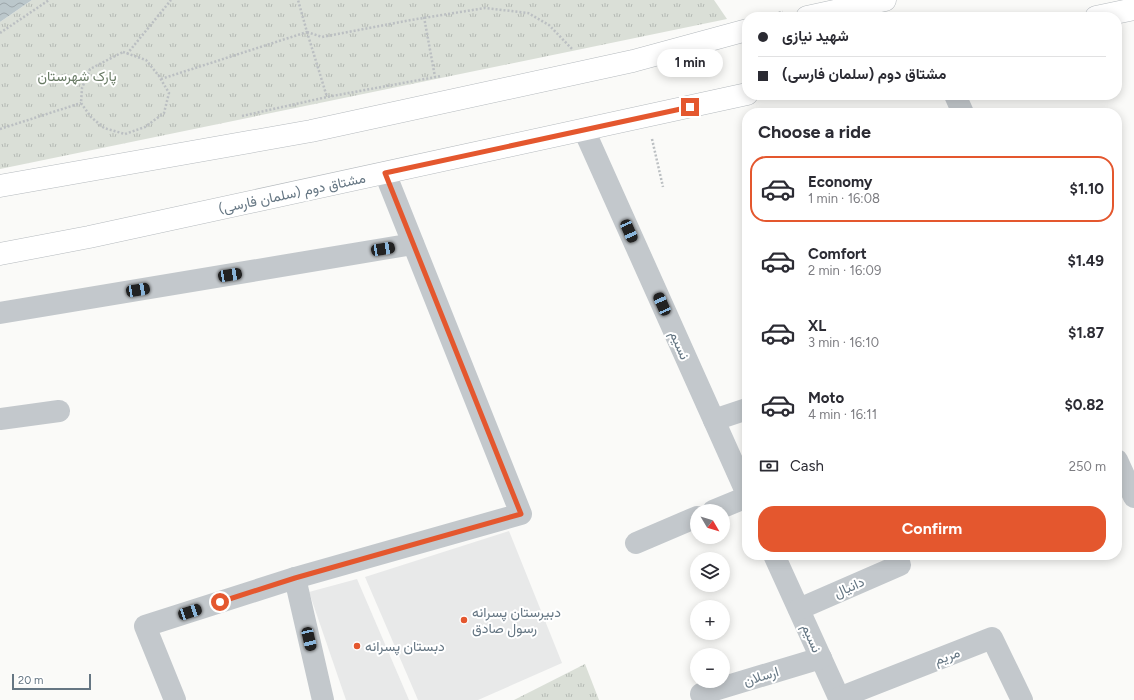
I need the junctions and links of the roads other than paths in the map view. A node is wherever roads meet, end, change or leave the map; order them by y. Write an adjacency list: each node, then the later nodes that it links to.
1 (885, 0): 3 (main road)
2 (1134, 9): 4 (main road)
3 (830, 12)
4 (1120, 12)
5 (742, 31): 9 (main road)
6 (742, 95): 7 (main road, مشتاق دوم (سلمان فارسی))
7 (584, 130): 8 (main road, مشتاق دوم (سلمان فارسی)); 16 (street, نسیم)
8 (385, 173): 10 (street); 11 (main road, مشتاق دوم (سلمان فارسی))
9 (0, 186)
10 (414, 244): 12 (street); 26 (street)
11 (0, 254)
12 (0, 313)
13 (59, 411): 15 (street)
14 (742, 411): 16 (street)
15 (0, 419)
16 (714, 420): 18 (street, نسیم)
17 (1122, 471): 20 (street)
18 (742, 484)
19 (742, 497): 21 (street)
20 (1134, 497)
21 (728, 504)
22 (690, 521): 23 (street)
23 (636, 543)
24 (776, 560): 27 (street, نسیم)
25 (900, 565): 27 (street, دانیال)
26 (295, 578): 31 (street); 32 (street)
27 (799, 609): 28 (street, نسیم)
28 (821, 658): 29 (street, ارسلان); 30 (street, نسیم)
29 (701, 694)
30 (839, 699): 33 (street, مریم)
31 (175, 700)
32 (323, 700)
33 (1022, 700)

